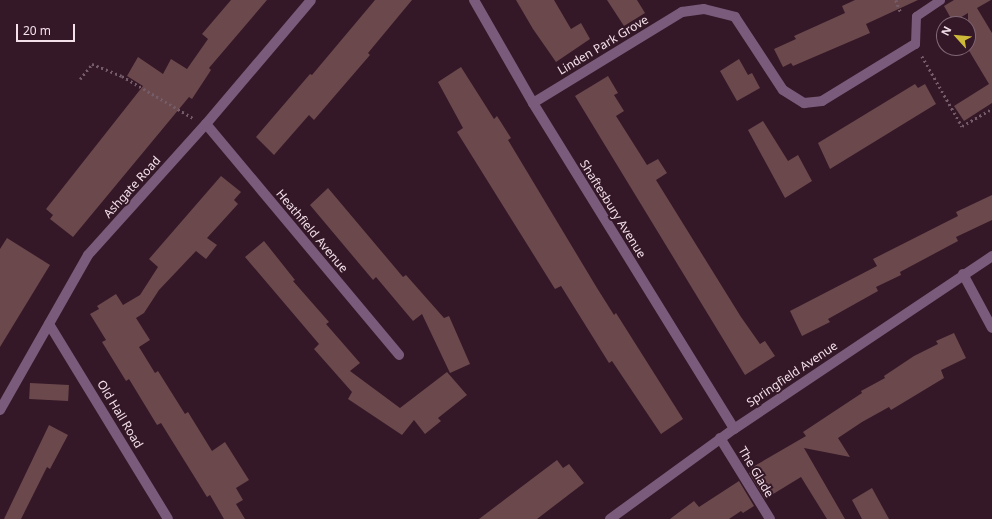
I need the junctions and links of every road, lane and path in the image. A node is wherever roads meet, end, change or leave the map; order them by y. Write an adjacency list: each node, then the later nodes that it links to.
1 (311, 0): 8 (street, Ashgate Road)
2 (474, 0): 6 (street, Shaftesbury Avenue)
3 (940, 0): 4 (lane)
4 (915, 44): 6 (street, Linden Park Grove); 7 (path)
5 (80, 79): 8 (path)
6 (533, 103): 15 (street, Shaftesbury Avenue)
7 (992, 109)
8 (206, 124): 11 (street, Ashgate Road); 13 (street, Heathfield Avenue)
9 (992, 256): 10 (street, Springfield Avenue)
10 (963, 274): 12 (street); 15 (street, Springfield Avenue)
11 (49, 324): 14 (street, Ashgate Road); 17 (street, Old Hall Road)
12 (992, 328)
13 (399, 354)
14 (0, 410)
15 (734, 429): 16 (street, Springfield Avenue)
16 (720, 438): 18 (street, Springfield Avenue); 19 (street, The Glade)
17 (168, 519)
18 (610, 519)
19 (770, 519)

